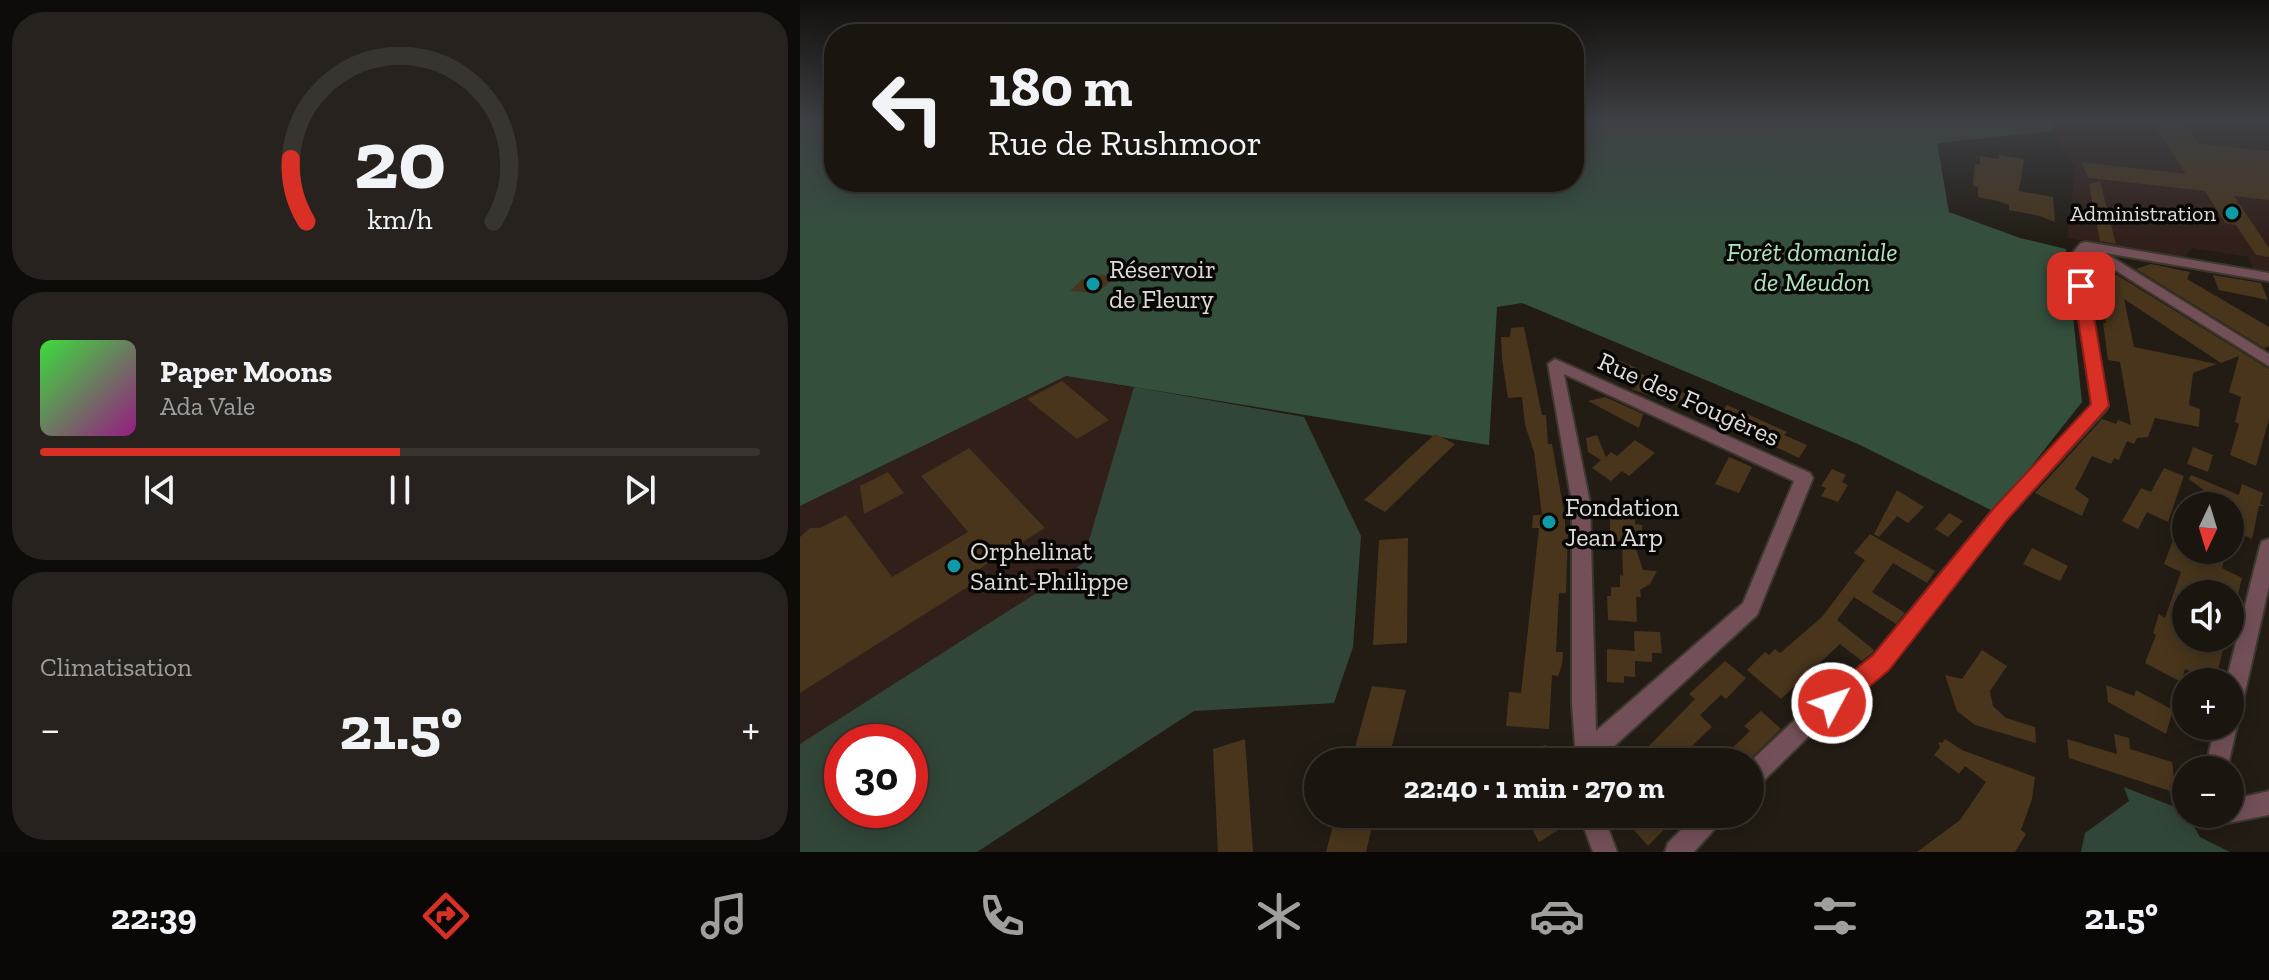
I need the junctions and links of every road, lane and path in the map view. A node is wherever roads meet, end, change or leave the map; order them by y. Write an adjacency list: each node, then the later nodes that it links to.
1 (2085, 246): 2 (street); 3 (street); 7 (street)
2 (2269, 277)
3 (2269, 361)
4 (2269, 546): 5 (street)
5 (2240, 668)
6 (1587, 758): 6 (street, Rue des Fougères)
7 (1764, 764)
8 (2269, 803): 9 (street)
9 (2244, 808)
10 (1596, 828): 12 (street)
11 (1700, 828): 13 (street)
12 (1605, 852)
13 (1677, 852)

